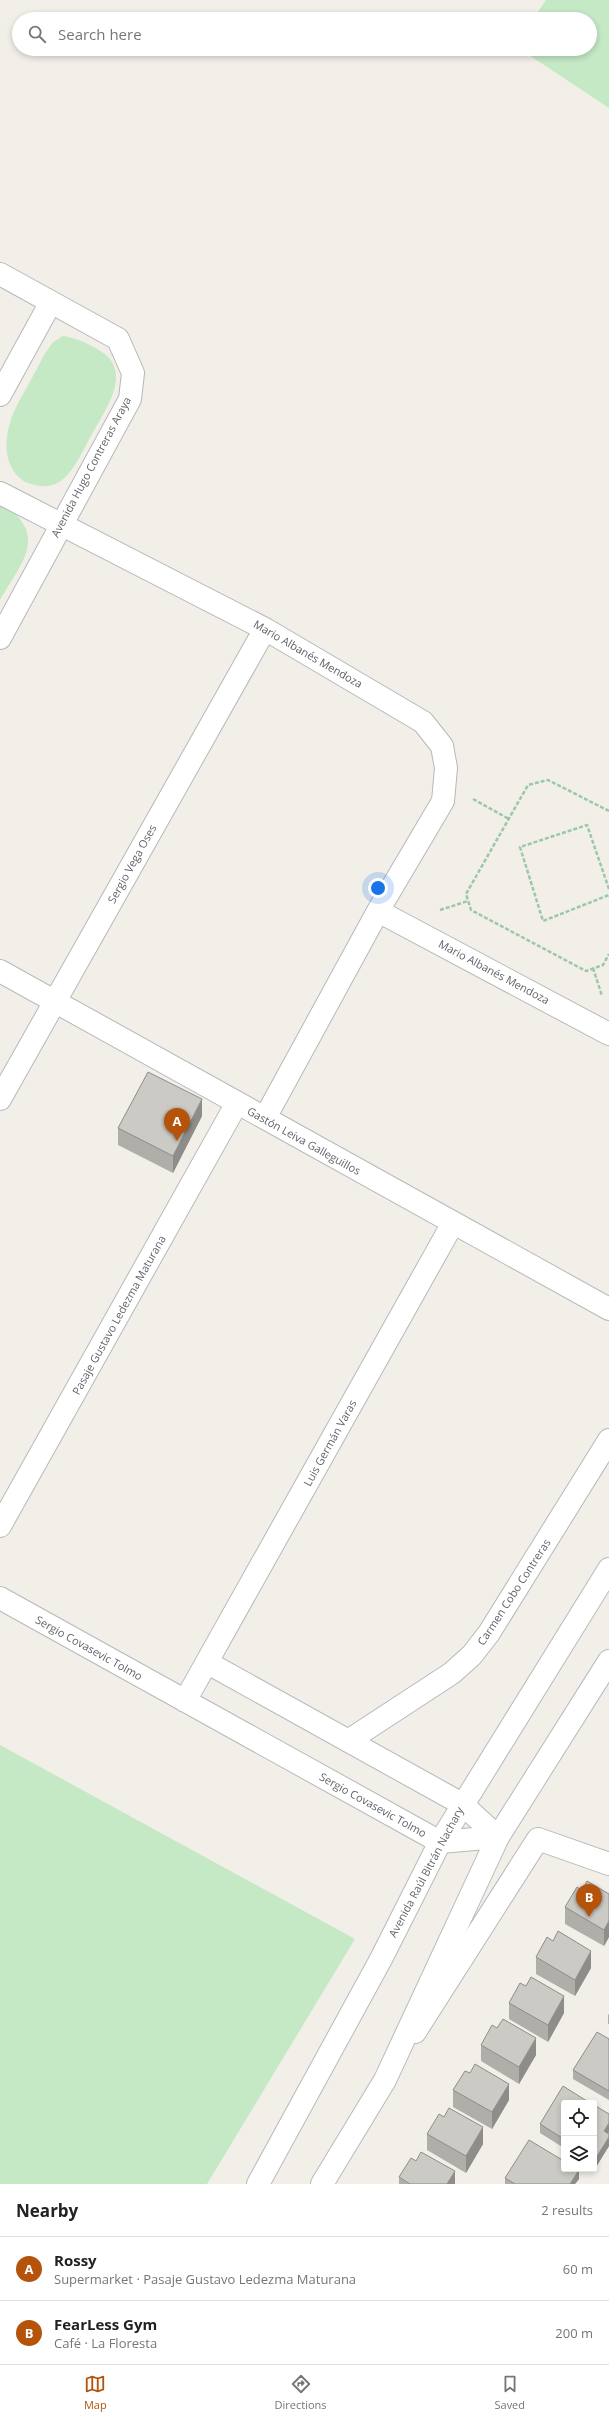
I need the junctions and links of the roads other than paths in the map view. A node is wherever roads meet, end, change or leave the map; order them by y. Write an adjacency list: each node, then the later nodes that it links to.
1 (0, 274): 2 (street, Avenida Hugo Contreras Araya)
2 (51, 302): 3 (street); 5 (street, Avenida Hugo Contreras Araya)
3 (0, 395)
4 (0, 493): 5 (street, Mario Albanés Mendoza)
5 (60, 524): 6 (street, Mario Albanés Mendoza); 7 (street, Avenida Hugo Contreras Araya)
6 (265, 628): 8 (street, Mario Albanés Mendoza); 10 (street, Sergio Vega Oses)
7 (0, 638)
8 (378, 911): 11 (street, Mario Albanés Mendoza); 14 (street, Mario Albanés Mendoza)
9 (0, 971): 10 (street, Gastón Leiva Galleguillos)
10 (55, 1002): 12 (street, Sergio Vega Oses); 13 (street, Gastón Leiva Galleguillos)
11 (609, 1034)
12 (0, 1099)
13 (237, 1103): 14 (street, Gastón Leiva Galleguillos); 18 (street, Pasaje Gustavo Ledezma Maturana)
14 (265, 1118): 15 (street, Gastón Leiva Galleguillos)
15 (452, 1223): 16 (street, Gastón Leiva Galleguillos); 22 (street, Luis Germán Varas)
16 (609, 1309)
17 (609, 1440): 24 (street, Carmen Cobo Contreras)
18 (0, 1526)
19 (609, 1569): 25 (street, Avenida Raúl Bitrán Nachary)
20 (0, 1598): 23 (street, Sergio Covasevic Tolmo)
21 (609, 1660): 26 (street)
22 (208, 1664): 23 (street, Luis Germán Varas); 24 (street)
23 (185, 1701): 27 (street, Sergio Covasevic Tolmo)
24 (348, 1741): 25 (street)
25 (462, 1804): 26 (street); 27 (street, Avenida Raúl Bitrán Nachary)
26 (498, 1837): 27 (street, Sergio Covasevic Tolmo); 29 (street)
27 (440, 1842): 30 (street, Avenida Raúl Bitrán Nachary)
28 (609, 1864): 29 (street)
29 (385, 2080): 31 (street)
30 (258, 2184)
31 (322, 2184)

